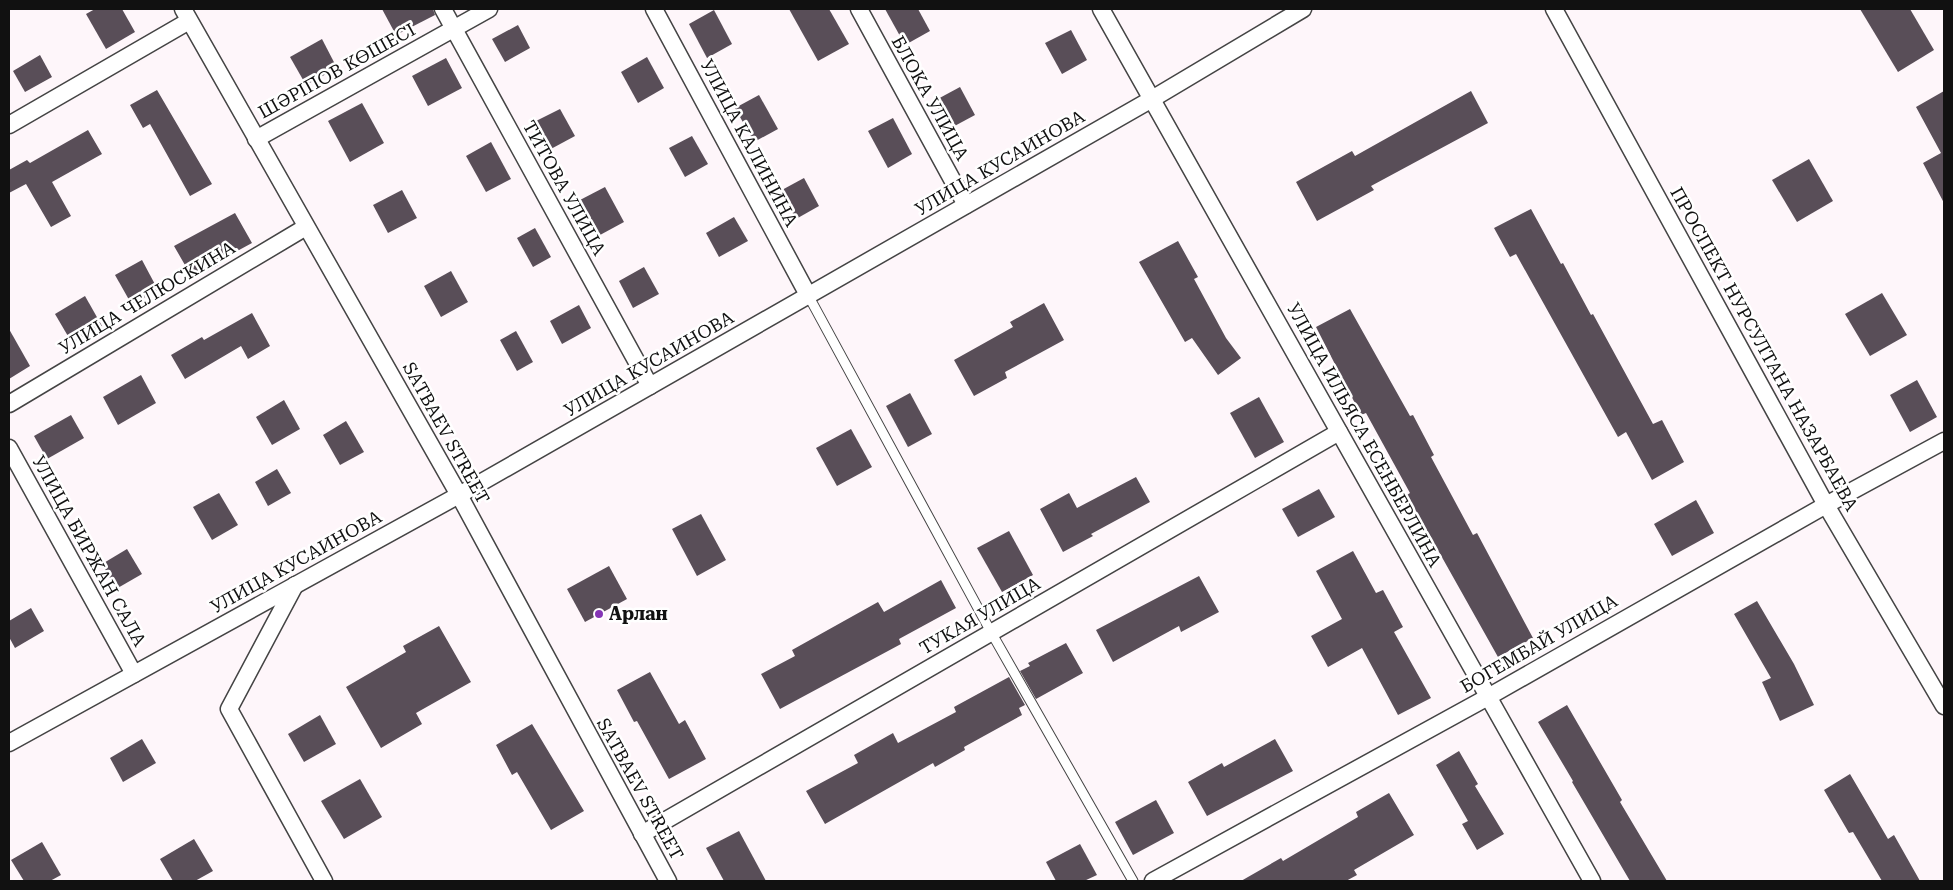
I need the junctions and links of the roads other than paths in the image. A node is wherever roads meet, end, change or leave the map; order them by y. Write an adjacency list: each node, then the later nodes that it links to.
1 (443, 9): 9 (street, ТИТОВА УЛИЦА)
2 (489, 9): 9 (street, ШӘРІПОВ КӨШЕСІ)
3 (654, 9): 15 (street, УЛИЦА КАЛИНИНА)
4 (859, 9): 13 (street, БЛОКА УЛИЦА)
5 (1101, 9): 10 (street, УЛИЦА ИЛЬЯСА ЕСЕНБЕРЛИНА)
6 (1302, 9): 10 (street, УЛИЦА КУСАИНОВА)
7 (1554, 9): 22 (street, ПРОСПЕКТ НУРСУЛТАНА НАЗАРБАЕВА)
8 (186, 15): 11 (street); 12 (street, SATBAEV STREET)
9 (454, 28): 12 (street, ШӘРІПОВ КӨШЕСІ); 16 (street, ТИТОВА УЛИЦА)
10 (1152, 100): 13 (street, УЛИЦА КУСАИНОВА); 18 (street, УЛИЦА ИЛЬЯСА ЕСЕНБЕРЛИНА)
11 (9, 125)
12 (256, 139): 14 (street, SATBAEV STREET)
13 (966, 205): 15 (street, УЛИЦА КУСАИНОВА)
14 (306, 227): 17 (street, УЛИЦА ЧЕЛЮСКИНА); 21 (street, SATBAEV STREET)
15 (808, 295): 16 (street, УЛИЦА КУСАИНОВА); 24 (lane)
16 (650, 386): 21 (street, УЛИЦА КУСАИНОВА)
17 (9, 404)
18 (1338, 432): 24 (street, ТУКАЯ УЛИЦА); 26 (street, УЛИЦА ИЛЬЯСА ЕСЕНБЕРЛИНА)
19 (1944, 441): 22 (street, БОГЕМБАЙ УЛИЦА)
20 (9, 448): 25 (street, УЛИЦА БИРЖАН САЛА)
21 (459, 495): 23 (street, УЛИЦА КУСАИНОВА); 29 (street, SATBAEV STREET)
22 (1826, 505): 26 (street, БОГЕМБАЙ УЛИЦА); 27 (street, ПРОСПЕКТ НУРСУЛТАНА НАЗАРБАЕВА)
23 (295, 585): 25 (street, УЛИЦА КУСАИНОВА); 30 (street)
24 (991, 632): 29 (street, ТУКАЯ УЛИЦА); 32 (lane)
25 (134, 674): 28 (street, УЛИЦА КУСАИНОВА)
26 (1488, 697): 33 (street, БОГЕМБАЙ УЛИЦА); 34 (street, УЛИЦА ИЛЬЯСА ЕСЕНБЕРЛИНА)
27 (1944, 706)
28 (9, 743)
29 (642, 834): 31 (street, SATBAEV STREET)
30 (324, 881)
31 (668, 881)
32 (1133, 881)
33 (1153, 881)
34 (1592, 881)

